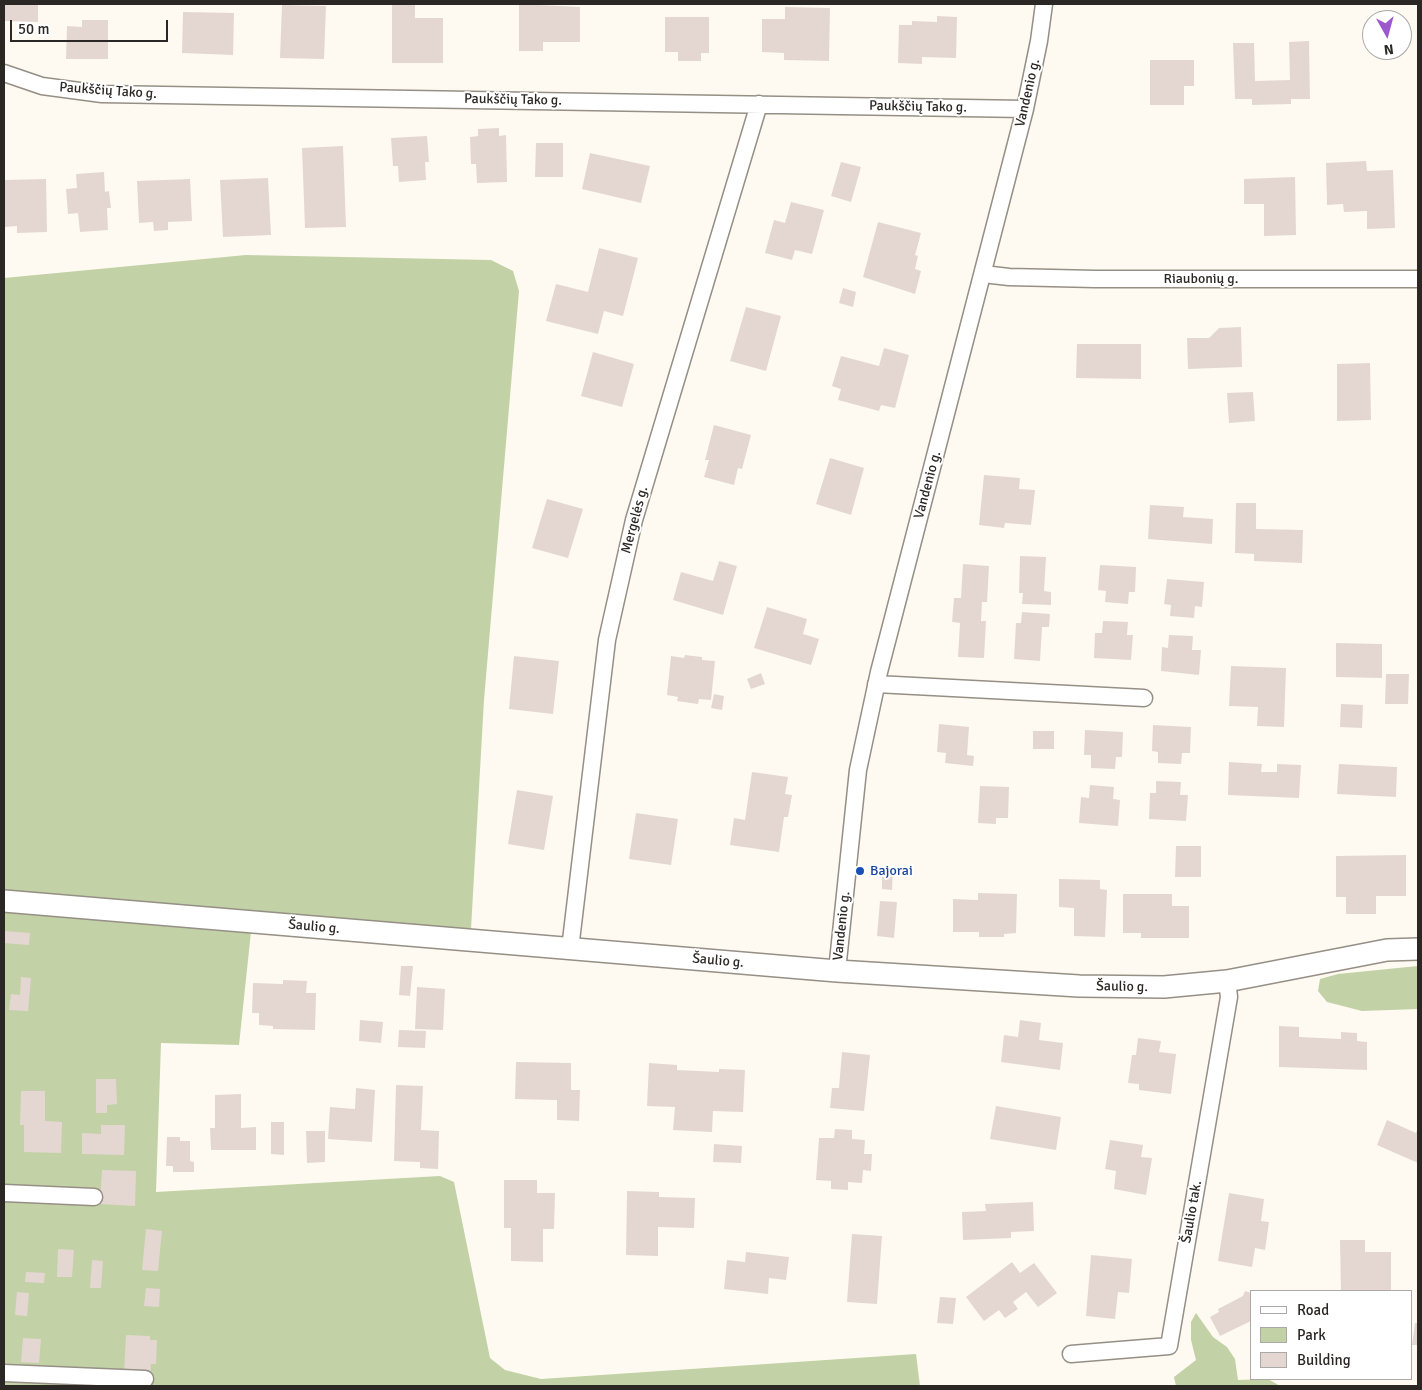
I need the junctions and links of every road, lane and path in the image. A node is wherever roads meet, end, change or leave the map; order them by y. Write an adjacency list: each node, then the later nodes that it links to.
1 (1044, 4): 4 (street, Vandenio g.)
2 (4, 74): 3 (street, Paukščių Tako g.)
3 (760, 104): 4 (street, Paukščių Tako g.); 10 (street, Mergelės g.)
4 (1025, 109): 5 (street, Vandenio g.)
5 (983, 274): 6 (street, Riaubonių g.); 7 (street, Vandenio g.)
6 (1418, 279)
7 (876, 684): 8 (street); 12 (street, Vandenio g.)
8 (1144, 698)
9 (10, 901): 10 (street, Šaulio g.)
10 (570, 949): 12 (street, Šaulio g.)
11 (1418, 949): 13 (street, Šaulio g.)
12 (837, 971): 13 (street, Šaulio g.)
13 (1227, 981): 16 (street, Šaulio tak.)
14 (4, 1193): 15 (street)
15 (94, 1197)
16 (1071, 1354)
17 (4, 1373): 18 (street)
18 (145, 1379)

